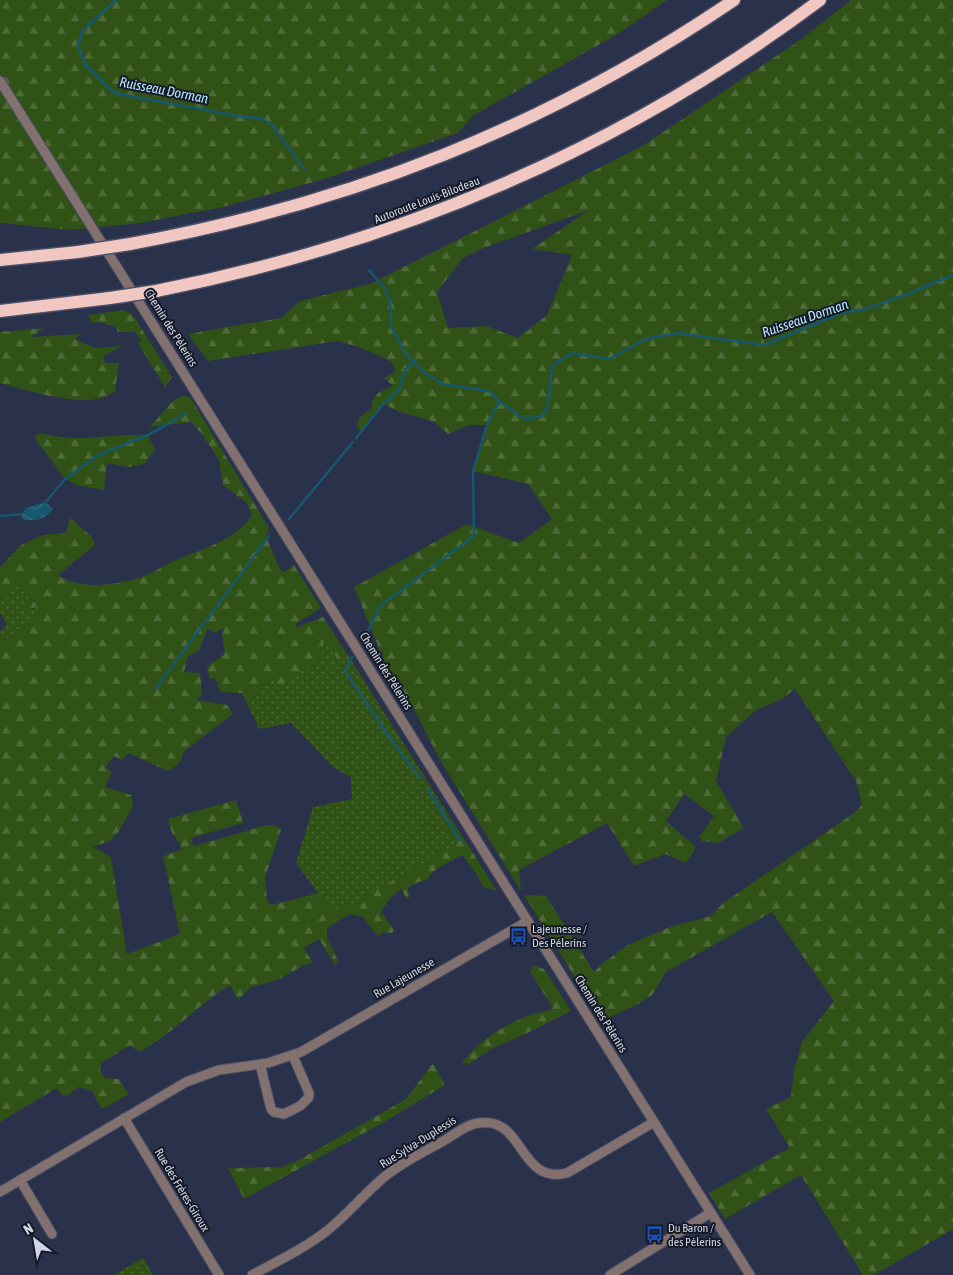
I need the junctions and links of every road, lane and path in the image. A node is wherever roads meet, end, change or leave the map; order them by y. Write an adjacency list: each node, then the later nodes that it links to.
1 (734, 0): 4 (highway, bridge)
2 (820, 0): 5 (highway, Autoroute Louis-Bilodeau, bridge)
3 (0, 81): 6 (street, Chemin des Pèlerins)
4 (0, 260)
5 (0, 311)
6 (528, 921): 7 (street, Rue Lajeunesse); 10 (street, Chemin des Pèlerins)
7 (293, 1056): 8 (street, Rue Lajeunesse); 8 (street)
8 (260, 1064): 9 (street, Rue Lajeunesse)
9 (124, 1118): 11 (street, Rue Lajeunesse); 15 (street, Rue des Frères-Giroux)
10 (654, 1122): 13 (street, Chemin des Pèlerins); 16 (street, Rue Sylva-Duplessis)
11 (20, 1180): 12 (street, Rue Lajeunesse); 14 (street)
12 (0, 1192)
13 (710, 1212): 17 (street); 18 (street, Chemin des Pèlerins)
14 (52, 1234)
15 (219, 1275)
16 (252, 1275)
17 (610, 1275)
18 (750, 1275)

